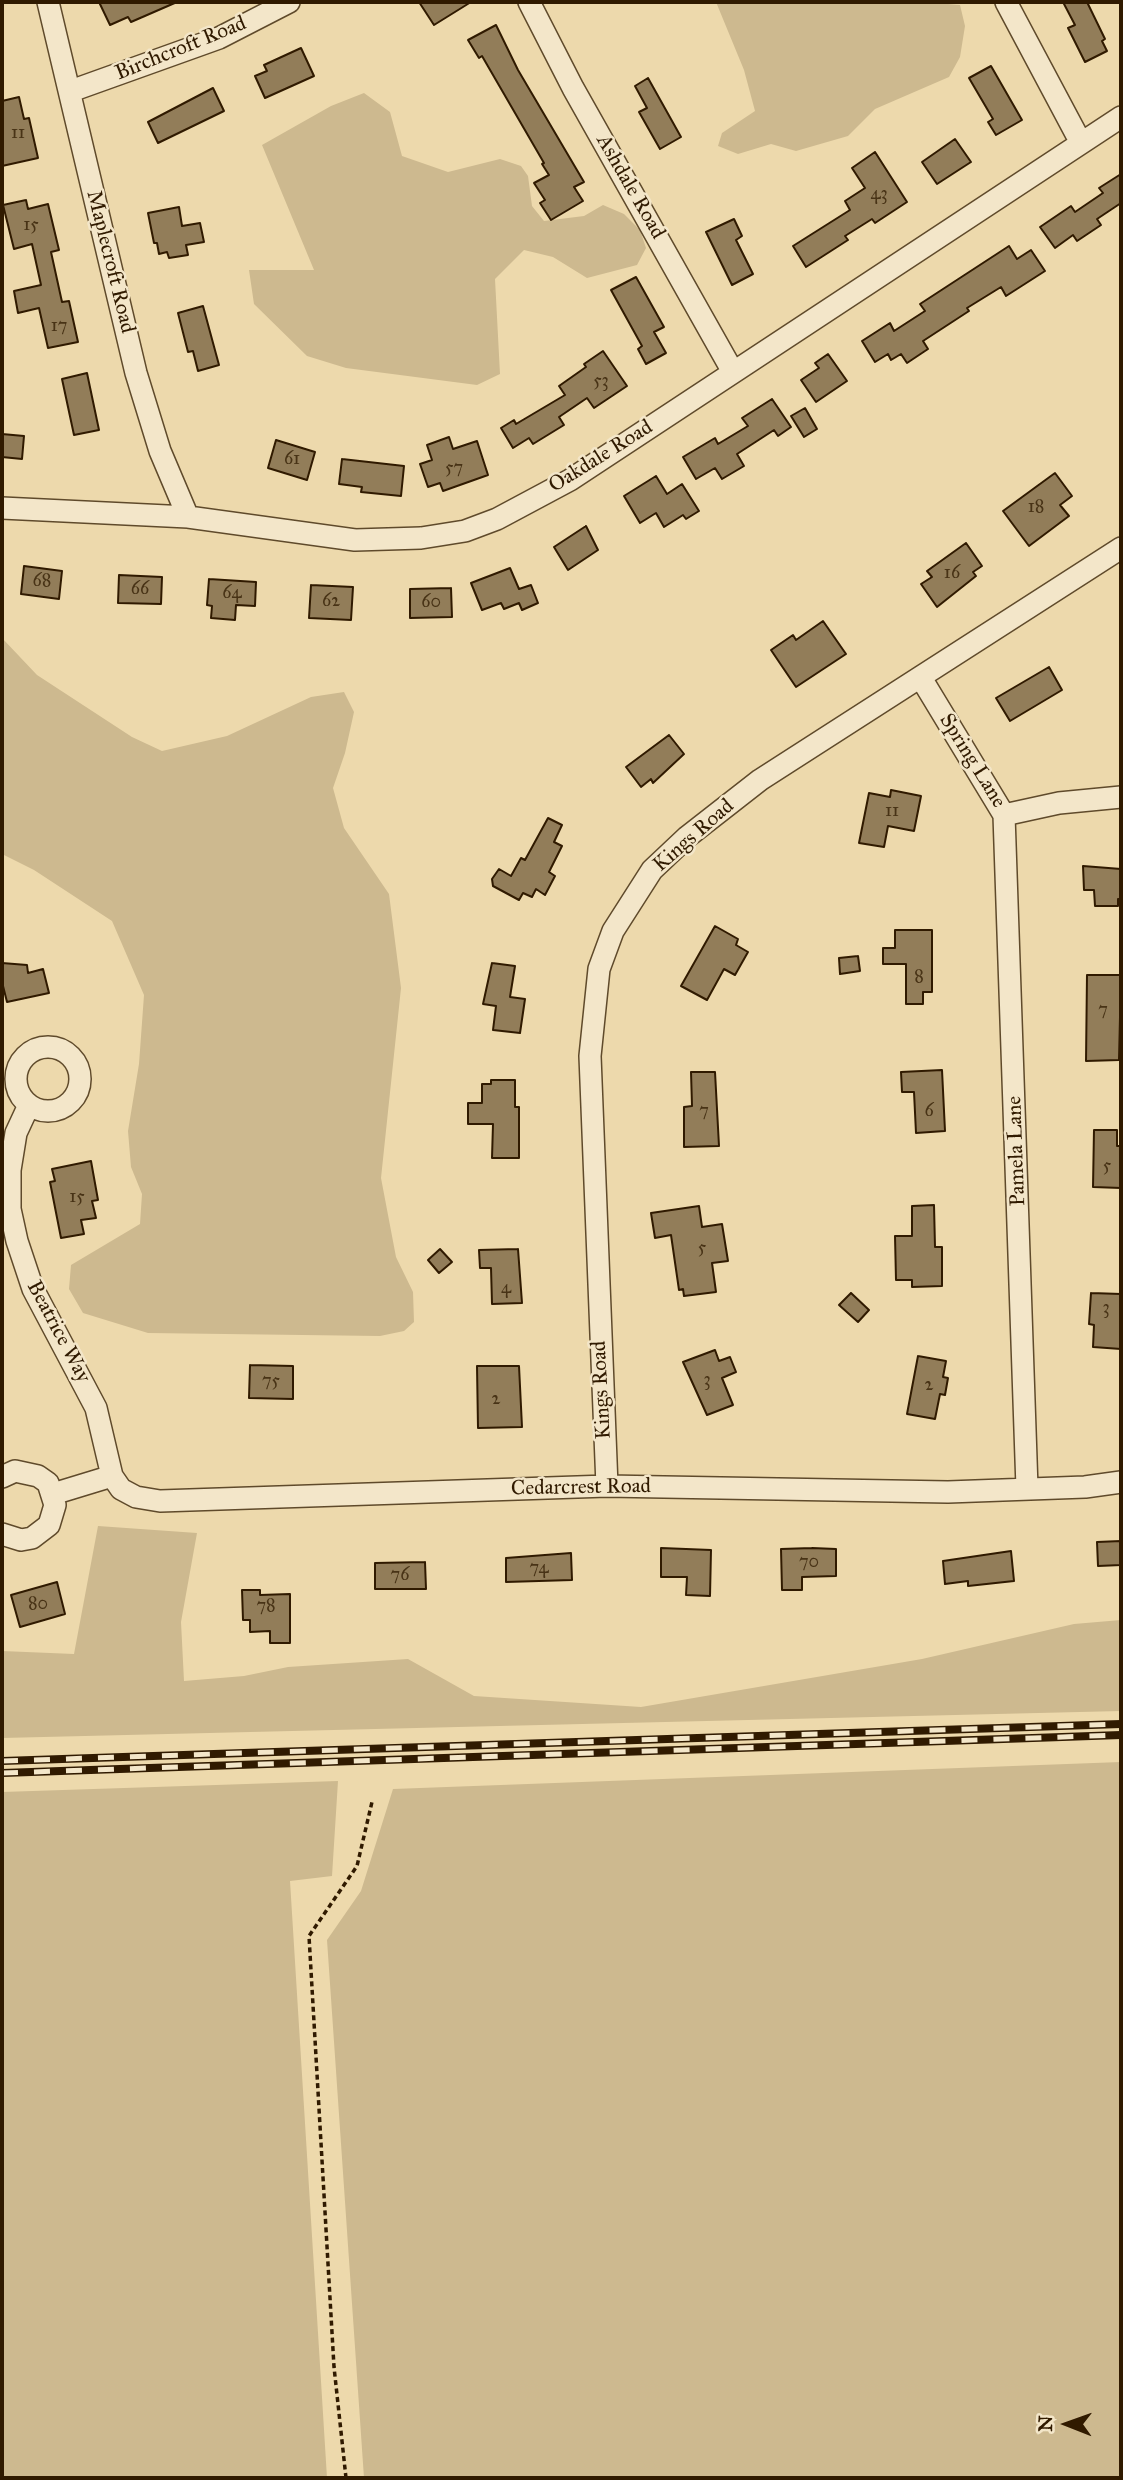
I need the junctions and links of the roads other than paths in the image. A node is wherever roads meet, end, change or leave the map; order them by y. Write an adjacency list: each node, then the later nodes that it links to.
1 (48, 2): 5 (street, Maplecroft Road)
2 (289, 2): 5 (street, Birchcroft Road)
3 (529, 2): 8 (street, Ashdale Road)
4 (1006, 2): 7 (street)
5 (71, 91): 10 (street, Maplecroft Road)
6 (1121, 117): 7 (street, Oakdale Road)
7 (1081, 143): 8 (street, Oakdale Road)
8 (733, 372): 10 (street, Oakdale Road)
9 (2, 508): 10 (street, Oakdale Road)
10 (188, 517)
11 (1121, 548): 12 (street, Kings Road)
12 (920, 678): 14 (street, Spring Lane); 19 (street, Kings Road)
13 (1121, 797): 14 (street, Spring Lane)
14 (1004, 815): 20 (street, Pamela Lane)
15 (29, 1105): 16 (street, Beatrice Way)
16 (112, 1476): 19 (street, Cedarcrest Road); 21 (street)
17 (2, 1477): 21 (street)
18 (1121, 1482): 20 (street, Cedarcrest Road)
19 (607, 1486): 20 (street, Cedarcrest Road)
20 (1027, 1488)
21 (53, 1494): 22 (street)
22 (2, 1534)

